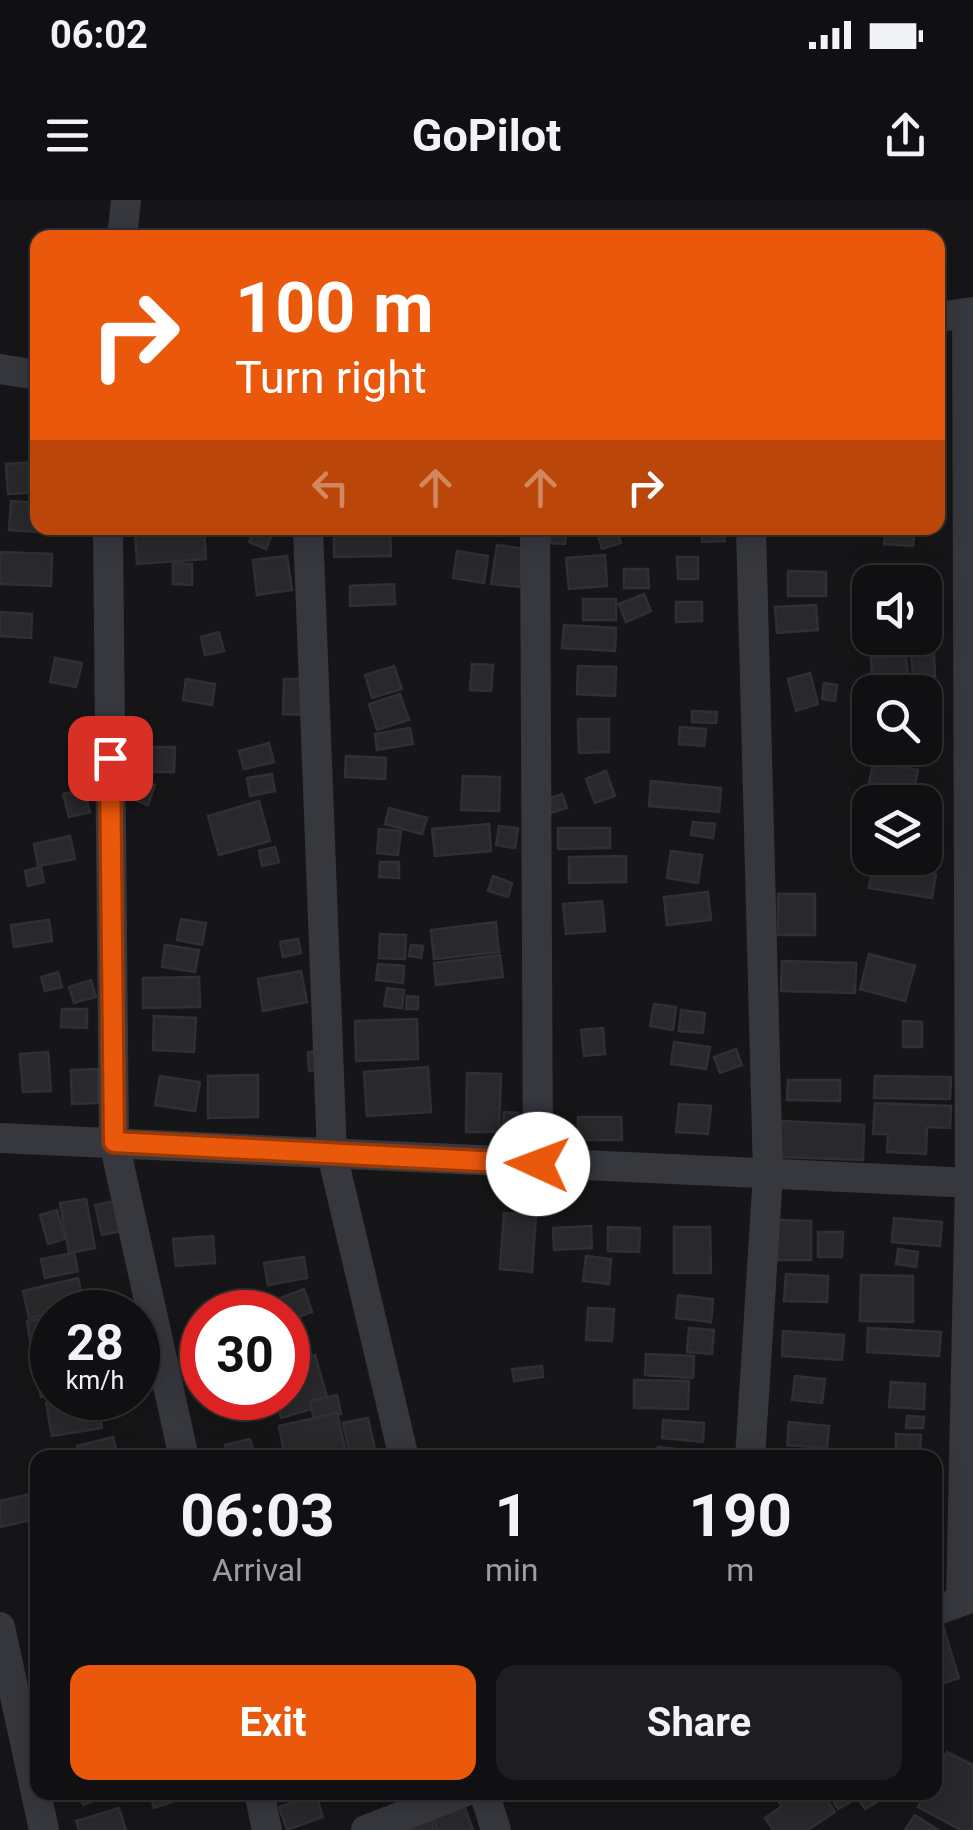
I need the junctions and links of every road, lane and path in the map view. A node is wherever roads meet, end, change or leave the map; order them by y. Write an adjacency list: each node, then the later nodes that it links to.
1 (126, 200): 2 (street)
2 (123, 230)
3 (959, 314): 15 (street)
4 (0, 368): 5 (street)
5 (30, 374)
6 (108, 535): 11 (street)
7 (308, 535): 12 (street)
8 (535, 535): 13 (street)
9 (750, 535): 14 (street)
10 (0, 1138): 11 (street)
11 (114, 1142): 12 (street); 16 (street)
12 (332, 1154): 13 (street); 17 (street)
13 (538, 1164): 14 (street)
14 (768, 1174): 15 (street); 18 (street)
15 (971, 1183): 19 (street)
16 (182, 1450)
17 (402, 1450)
18 (751, 1450)
19 (956, 1603)
20 (0, 1626): 21 (street)
21 (30, 1765)
22 (38, 1800): 26 (street)
23 (261, 1800): 27 (street)
24 (443, 1800): 28 (street)
25 (487, 1800): 29 (street)
26 (44, 1830)
27 (267, 1830)
28 (366, 1830)
29 (496, 1830)

